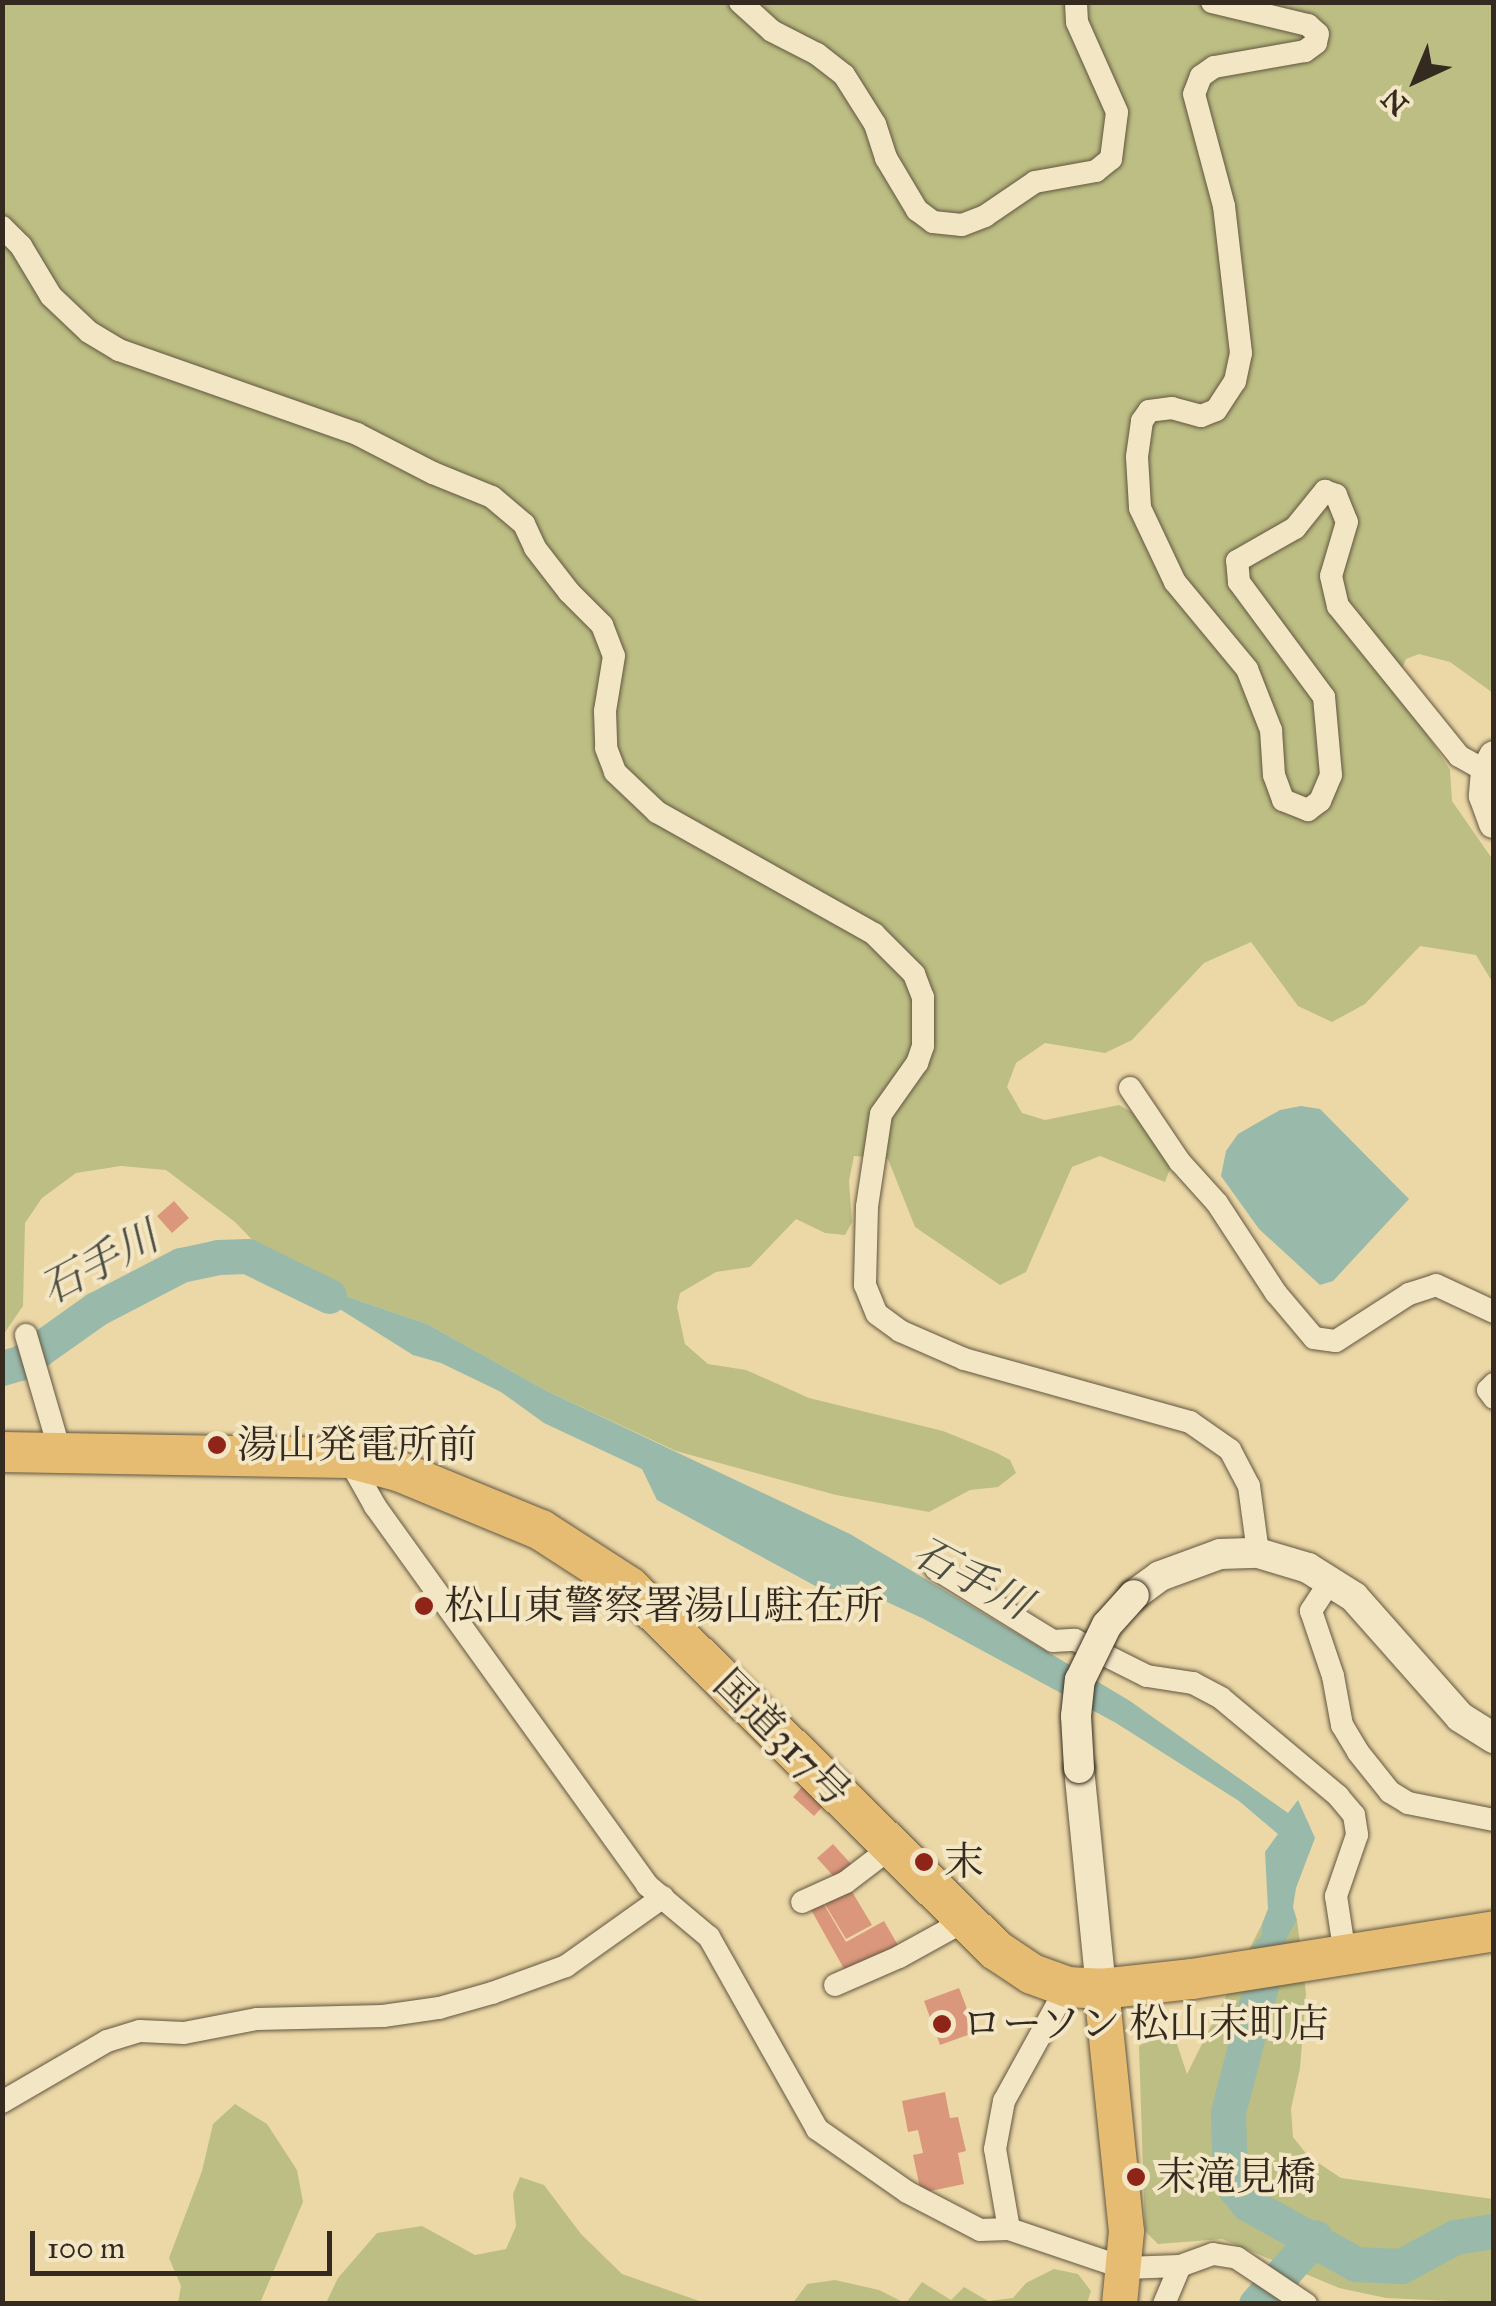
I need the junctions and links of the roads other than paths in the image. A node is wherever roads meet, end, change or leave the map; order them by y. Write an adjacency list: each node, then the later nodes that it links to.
1 (740, 2): 2 (street)
2 (1076, 2)
3 (1212, 2): 5 (street)
4 (2, 227): 15 (street)
5 (1490, 764): 6 (street)
6 (1494, 823)
7 (1130, 1088): 8 (street)
8 (1494, 1312)
9 (26, 1334): 13 (street)
10 (1494, 1384): 11 (street)
11 (1494, 1398)
12 (2, 1452): 13 (highway, 国道317号)
13 (61, 1455): 14 (highway, 国道317号)
14 (348, 1458): 20 (highway, 国道317号); 21 (street)
15 (1258, 1553): 17 (street); 27 (street, bridge)
16 (936, 1569): 25 (street)
17 (1332, 1580): 18 (street); 19 (street)
18 (1494, 1738)
19 (1494, 1820)
20 (892, 1848): 22 (street); 23 (highway, 国道317号)
21 (663, 1896): 28 (street); 29 (street)
22 (802, 1902)
23 (966, 1920): 26 (street); 27 (highway, 国道317号)
24 (1494, 1931): 25 (highway)
25 (1335, 1956): 27 (highway)
26 (835, 1984)
27 (1084, 1988): 29 (street); 31 (main road)
28 (2, 2102)
29 (1009, 2229): 31 (street)
30 (1180, 2266): 31 (street); 33 (street); 34 (street)
31 (1124, 2268): 32 (main road)
32 (1119, 2304)
33 (1164, 2304)
34 (1306, 2304)

